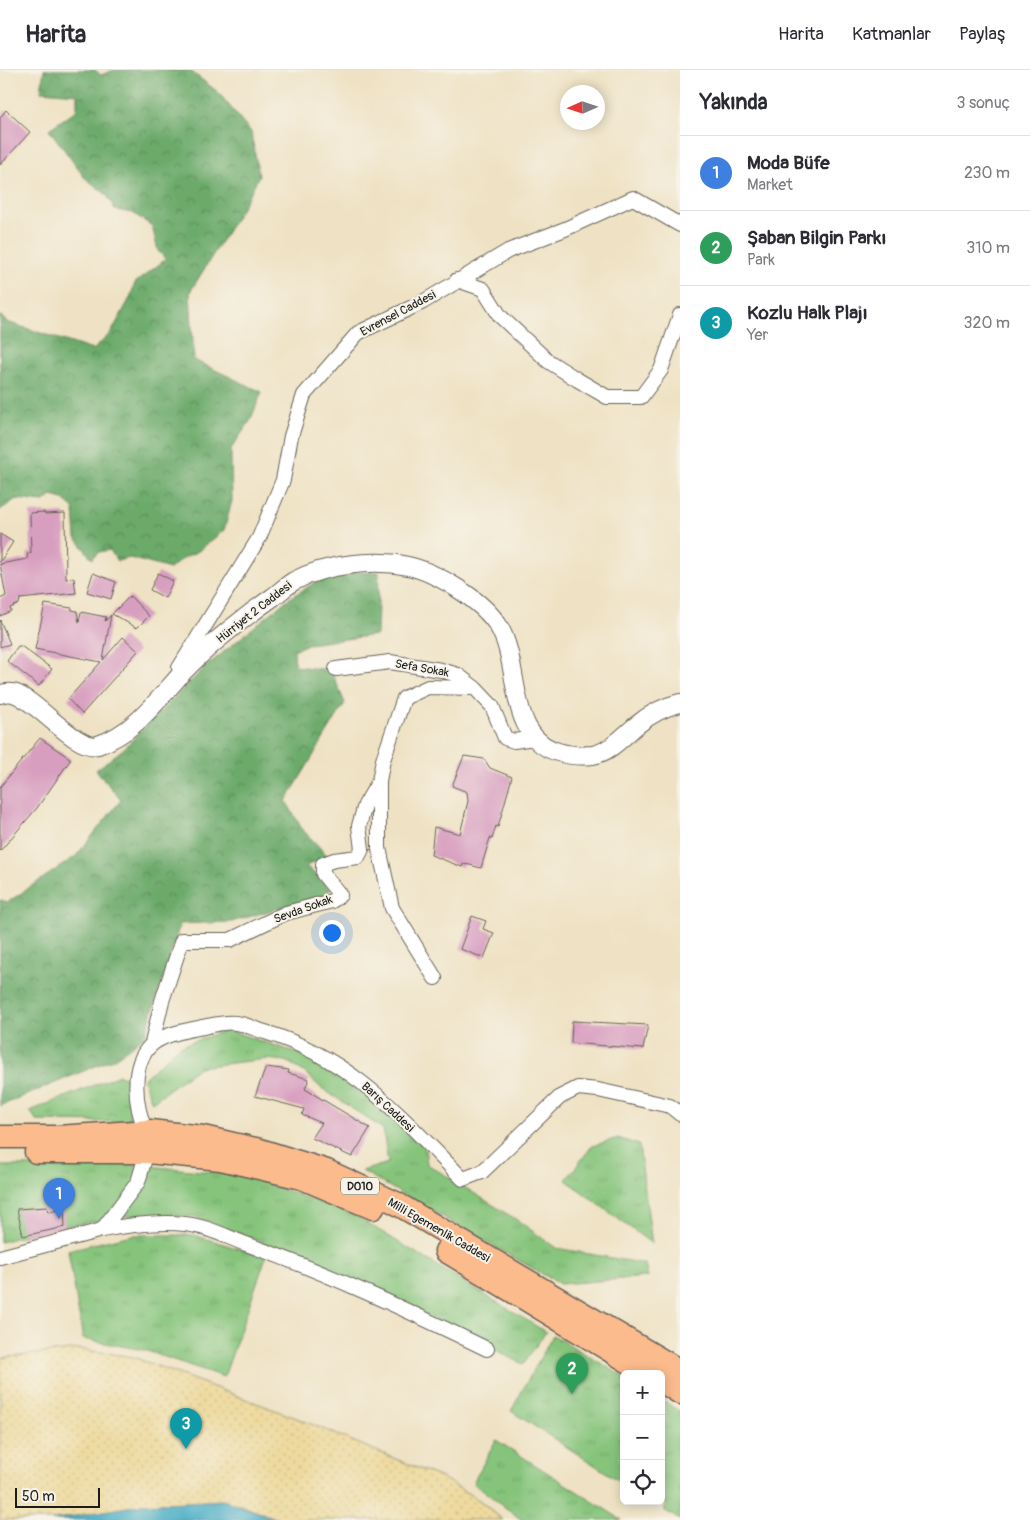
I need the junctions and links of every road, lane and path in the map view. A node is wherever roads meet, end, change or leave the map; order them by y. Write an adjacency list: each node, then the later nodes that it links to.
1 (680, 225): 2 (street, Evrensel Caddesi)
2 (458, 280): 3 (street); 7 (street, Evrensel Caddesi)
3 (680, 314)
4 (336, 669): 5 (street, Sefa Sokak)
5 (475, 688): 9 (street, Sefa Sokak); 10 (street, Sevda Sokak)
6 (0, 694): 7 (street, Hürriyet 2 Caddesi)
7 (160, 698): 9 (street, Hürriyet 2 Caddesi)
8 (680, 703): 9 (street)
9 (534, 738)
10 (379, 781): 11 (street); 12 (street, Sevda Sokak)
11 (435, 978)
12 (152, 1043): 13 (street, Barış Caddesi); 15 (street)
13 (680, 1114)
14 (0, 1137): 15 (highway, Milli Egemenlik Caddesi / D010)
15 (146, 1142): 16 (highway, Milli Egemenlik Caddesi / D010); 17 (street); 20 (highway, Milli Egemenlik Caddesi / D010); 21 (highway, Milli Egemenlik Caddesi / D010)
16 (0, 1152)
17 (102, 1230): 18 (street); 19 (street)
18 (0, 1257)
19 (487, 1349)
20 (642, 1370)
21 (680, 1371)
22 (665, 1384): 23 (highway)
23 (680, 1393)

